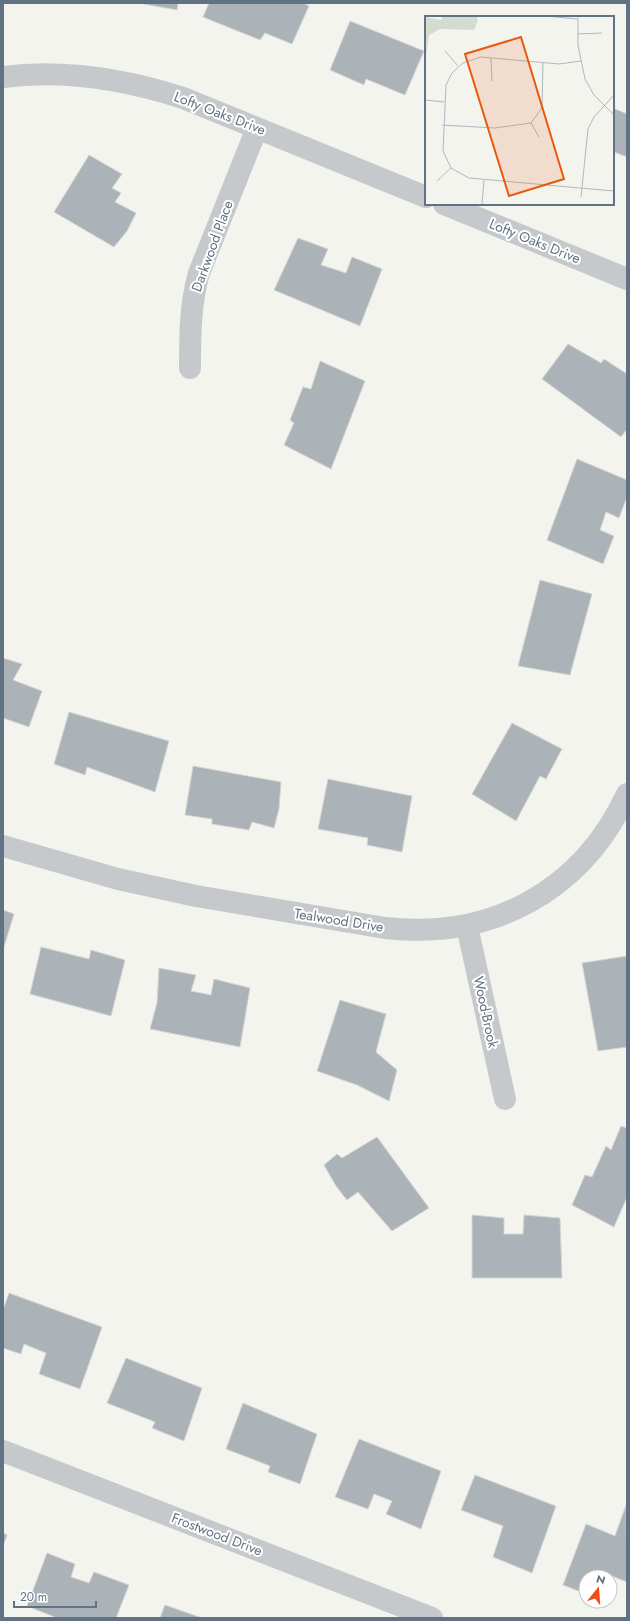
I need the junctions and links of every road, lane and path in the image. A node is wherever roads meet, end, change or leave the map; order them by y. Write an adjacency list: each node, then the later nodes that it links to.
1 (3, 77): 2 (street, Lofty Oaks Drive)
2 (256, 128): 3 (street, Lofty Oaks Drive); 6 (street, Darkwood Place)
3 (425, 197)
4 (446, 205): 5 (street, Lofty Oaks Drive)
5 (627, 279)
6 (190, 368)
7 (627, 794): 9 (street, Tealwood Drive)
8 (3, 846): 9 (street, Tealwood Drive)
9 (467, 926): 10 (street, Wood-Brook)
10 (505, 1099)
11 (3, 1451): 12 (street, Frostwood Drive)
12 (432, 1618)

